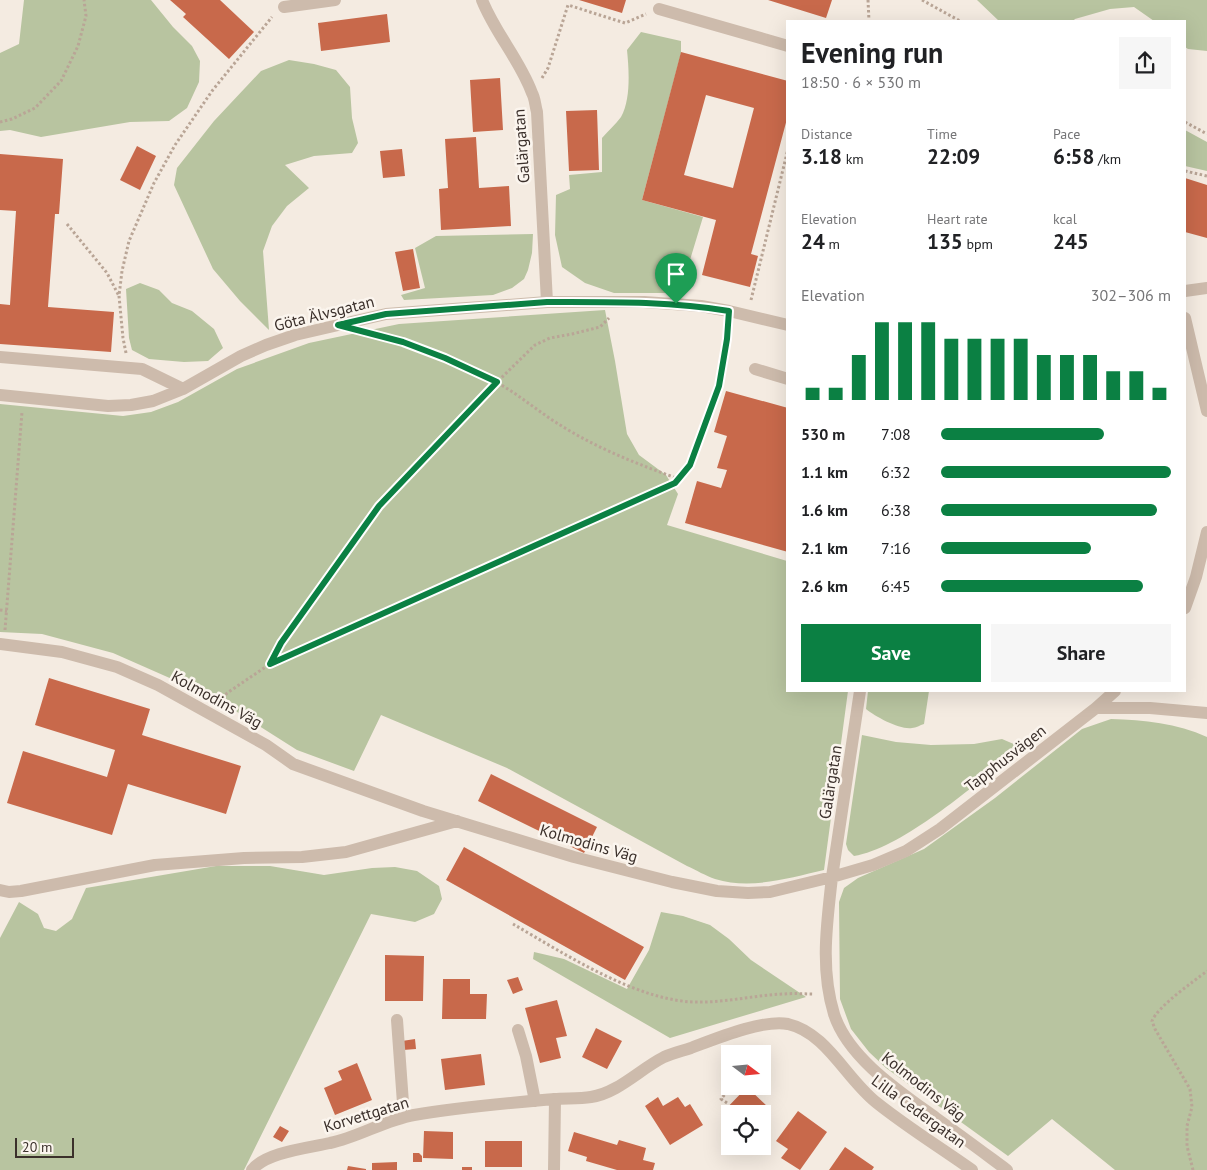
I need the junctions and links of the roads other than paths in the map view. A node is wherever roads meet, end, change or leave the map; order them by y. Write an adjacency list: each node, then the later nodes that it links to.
1 (335, 0): 3 (street)
2 (482, 0): 8 (street, Galärgatan)
3 (284, 7)
4 (659, 9): 5 (street)
5 (786, 45)
6 (1207, 288): 7 (street)
7 (1186, 291)
8 (547, 302): 10 (street, Göta Älvsgatan); 14 (street, Göta Älvsgatan)
9 (1186, 322): 16 (street)
10 (786, 325)
11 (0, 357): 14 (street)
12 (755, 370): 13 (street)
13 (786, 378)
14 (182, 389): 15 (street, Göta Älvsgatan)
15 (0, 395)
16 (1207, 411)
17 (1207, 532): 18 (street)
18 (1186, 605)
19 (2, 644): 24 (street, Kolmodins Väg)
20 (860, 692): 25 (street, Galärgatan)
21 (1114, 692): 22 (street, Tapphusvägen)
22 (1096, 708): 23 (street); 25 (street, Tapphusvägen)
23 (1207, 713)
24 (458, 821): 25 (street, Kolmodins Väg); 26 (street)
25 (832, 877): 35 (street, Kolmodins Väg)
26 (0, 890)
27 (397, 1020): 31 (street)
28 (518, 1030): 30 (street)
29 (555, 1099): 30 (street, Korvettgatan); 33 (street); 34 (street, Lilla Cedergatan)
30 (536, 1101): 31 (street, Korvettgatan)
31 (404, 1117): 32 (street, Korvettgatan)
32 (252, 1170)
33 (554, 1170)
34 (972, 1170)
35 (1008, 1170)

